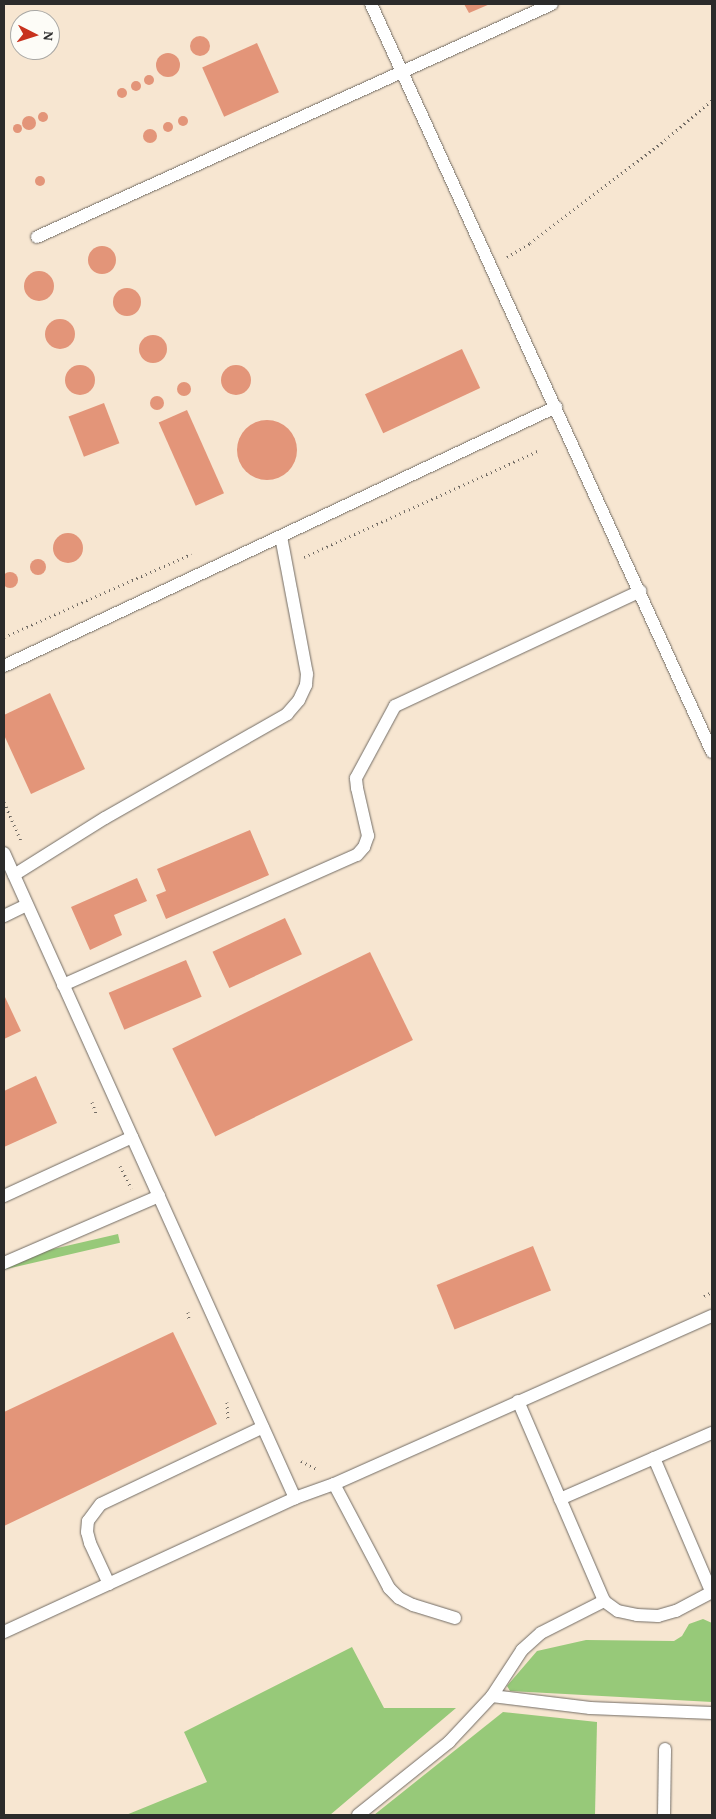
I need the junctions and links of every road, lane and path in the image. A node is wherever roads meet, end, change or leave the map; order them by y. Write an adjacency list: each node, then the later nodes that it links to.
1 (371, 4): 3 (lane)
2 (552, 4): 3 (lane)
3 (402, 73): 5 (lane); 6 (lane)
4 (712, 100): 6 (path)
5 (37, 237)
6 (490, 268): 7 (lane)
7 (556, 407): 9 (lane); 12 (lane)
8 (538, 451): 11 (path)
9 (280, 537): 14 (lane); 17 (lane)
10 (191, 554): 13 (path)
11 (295, 561)
12 (640, 591): 15 (lane); 20 (lane)
13 (4, 637)
14 (4, 666)
15 (712, 752)
16 (4, 853): 17 (lane)
17 (14, 875): 18 (lane)
18 (27, 905): 19 (lane); 20 (lane)
19 (4, 916)
20 (63, 985): 21 (lane)
21 (132, 1137): 22 (lane); 23 (lane)
22 (4, 1196)
23 (159, 1196): 24 (lane); 27 (lane)
24 (4, 1263)
25 (712, 1316): 26 (lane)
26 (518, 1401): 30 (lane); 32 (lane)
27 (263, 1427): 31 (lane); 33 (lane)
28 (712, 1433): 29 (lane)
29 (654, 1458): 32 (lane); 34 (lane)
30 (334, 1484): 31 (lane); 36 (lane)
31 (295, 1498): 33 (lane)
32 (560, 1499): 35 (lane)
33 (108, 1584): 37 (lane)
34 (712, 1592): 35 (lane)
35 (604, 1601): 38 (lane)
36 (455, 1618)
37 (4, 1632)
38 (492, 1696): 39 (lane); 41 (lane)
39 (712, 1713)
40 (665, 1749): 42 (lane)
41 (358, 1815)
42 (664, 1815)

